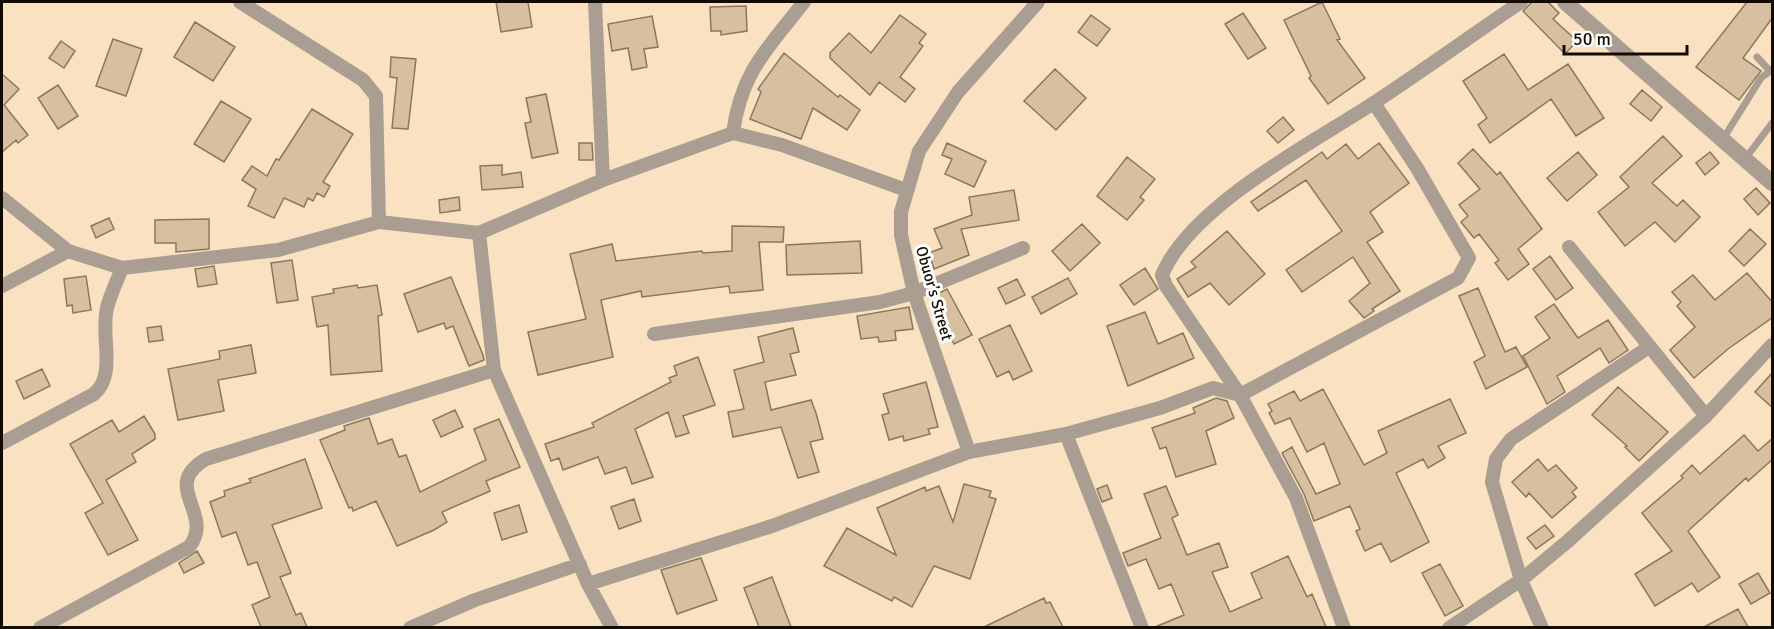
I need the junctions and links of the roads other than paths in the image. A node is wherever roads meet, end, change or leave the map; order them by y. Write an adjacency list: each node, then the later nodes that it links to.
1 (240, 2): 17 (street)
2 (595, 2): 13 (street)
3 (804, 2): 10 (street)
4 (1038, 2): 15 (street, Obuor’s Street)
5 (1521, 2): 8 (street)
6 (1565, 2): 11 (street)
7 (1757, 57): 11 (lane)
8 (1374, 103): 29 (street); 29 (street)
9 (1773, 123): 12 (lane)
10 (733, 133): 13 (street); 15 (street)
11 (1723, 140): 12 (street)
12 (1745, 159): 14 (street)
13 (603, 180): 18 (street)
14 (1773, 183)
15 (906, 190): 24 (street, Obuor’s Street)
16 (2, 198): 21 (street)
17 (379, 222): 18 (street); 22 (street)
18 (479, 233): 28 (street)
19 (1569, 247): 27 (street)
20 (1023, 248): 24 (street)
21 (68, 251): 22 (street); 23 (street)
22 (122, 268): 32 (street)
23 (2, 286)
24 (914, 293): 25 (street); 33 (street, Obuor’s Street)
25 (654, 334)
26 (1773, 345): 30 (street)
27 (1649, 347): 30 (street); 35 (street)
28 (494, 370): 34 (street); 37 (street)
29 (1240, 395): 31 (street); 41 (street)
30 (1706, 416): 35 (street)
31 (1066, 434): 33 (street); 40 (street)
32 (2, 443)
33 (969, 452): 36 (street)
34 (580, 564): 36 (street); 38 (street)
35 (1521, 580): 42 (street); 43 (street)
36 (588, 584): 39 (street)
37 (40, 627)
38 (410, 627)
39 (612, 627)
40 (1142, 627)
41 (1344, 627)
42 (1449, 627)
43 (1542, 627)

